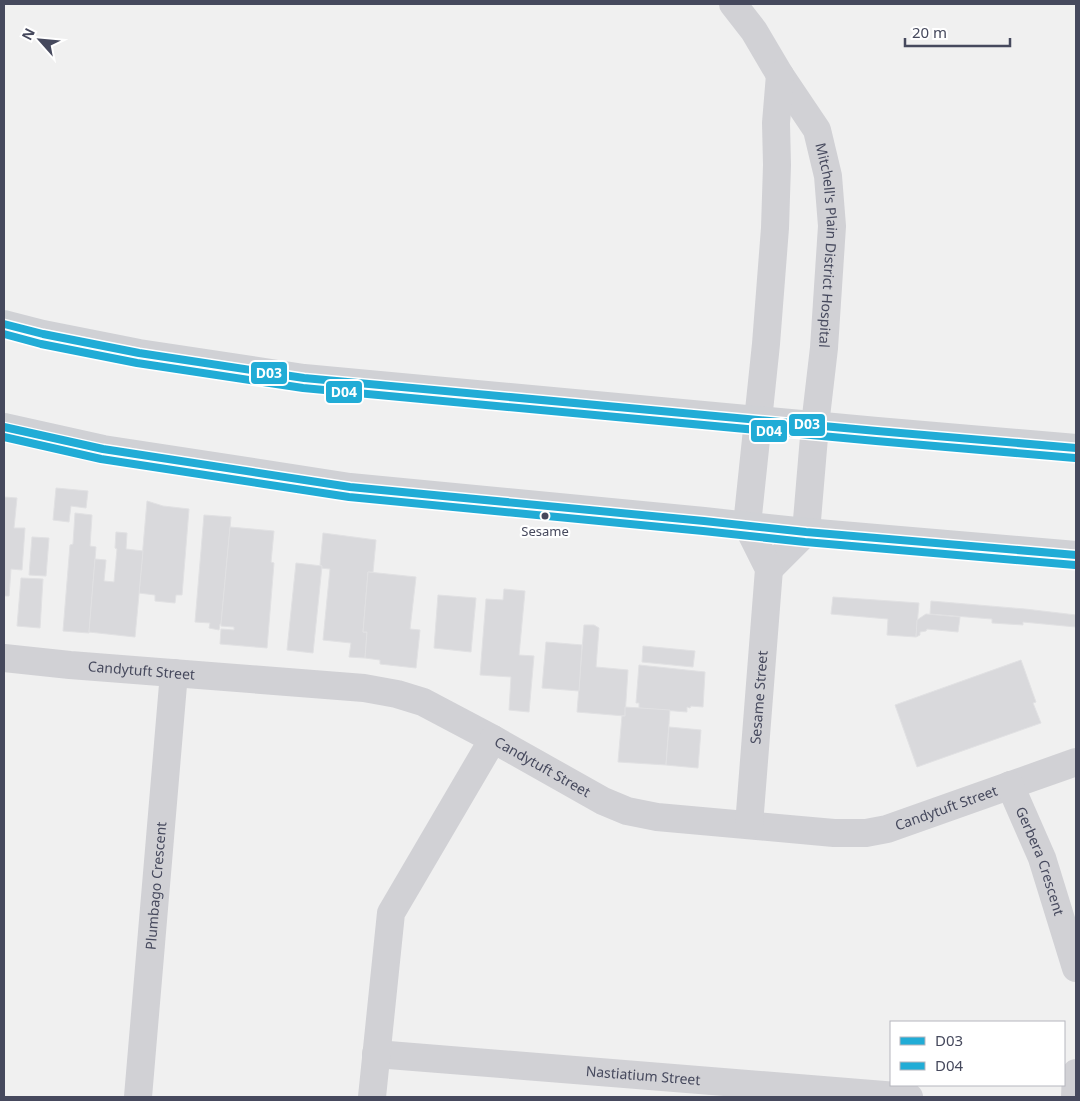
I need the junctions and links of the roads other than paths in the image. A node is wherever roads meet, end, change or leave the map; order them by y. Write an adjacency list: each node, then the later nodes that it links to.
1 (733, 4): 2 (street, Mitchell's Plain District Hospital)
2 (780, 76): 4 (street); 5 (street, Mitchell's Plain District Hospital)
3 (4, 324): 4 (main road)
4 (757, 420): 5 (main road); 8 (street)
5 (814, 425): 7 (main road); 9 (street, Mitchell's Plain District Hospital)
6 (4, 427): 8 (main road)
7 (1076, 448)
8 (747, 525): 9 (main road); 11 (street)
9 (806, 532): 10 (main road); 11 (street)
10 (1076, 555)
11 (769, 570): 17 (street, Sesame Street)
12 (4, 658): 13 (street, Candytuft Street)
13 (174, 673): 14 (street, Candytuft Street); 21 (street, Plumbago Crescent)
14 (493, 739): 17 (street, Candytuft Street); 19 (street)
15 (1076, 762): 16 (street, Candytuft Street)
16 (1010, 785): 17 (street, Candytuft Street); 18 (street, Gerbera Crescent)
17 (749, 826)
18 (1076, 968)
19 (376, 1054): 22 (street); 23 (street, Nastiatium Street)
20 (1076, 1073): 24 (street)
21 (138, 1097)
22 (372, 1097)
23 (909, 1097)
24 (1075, 1097)

